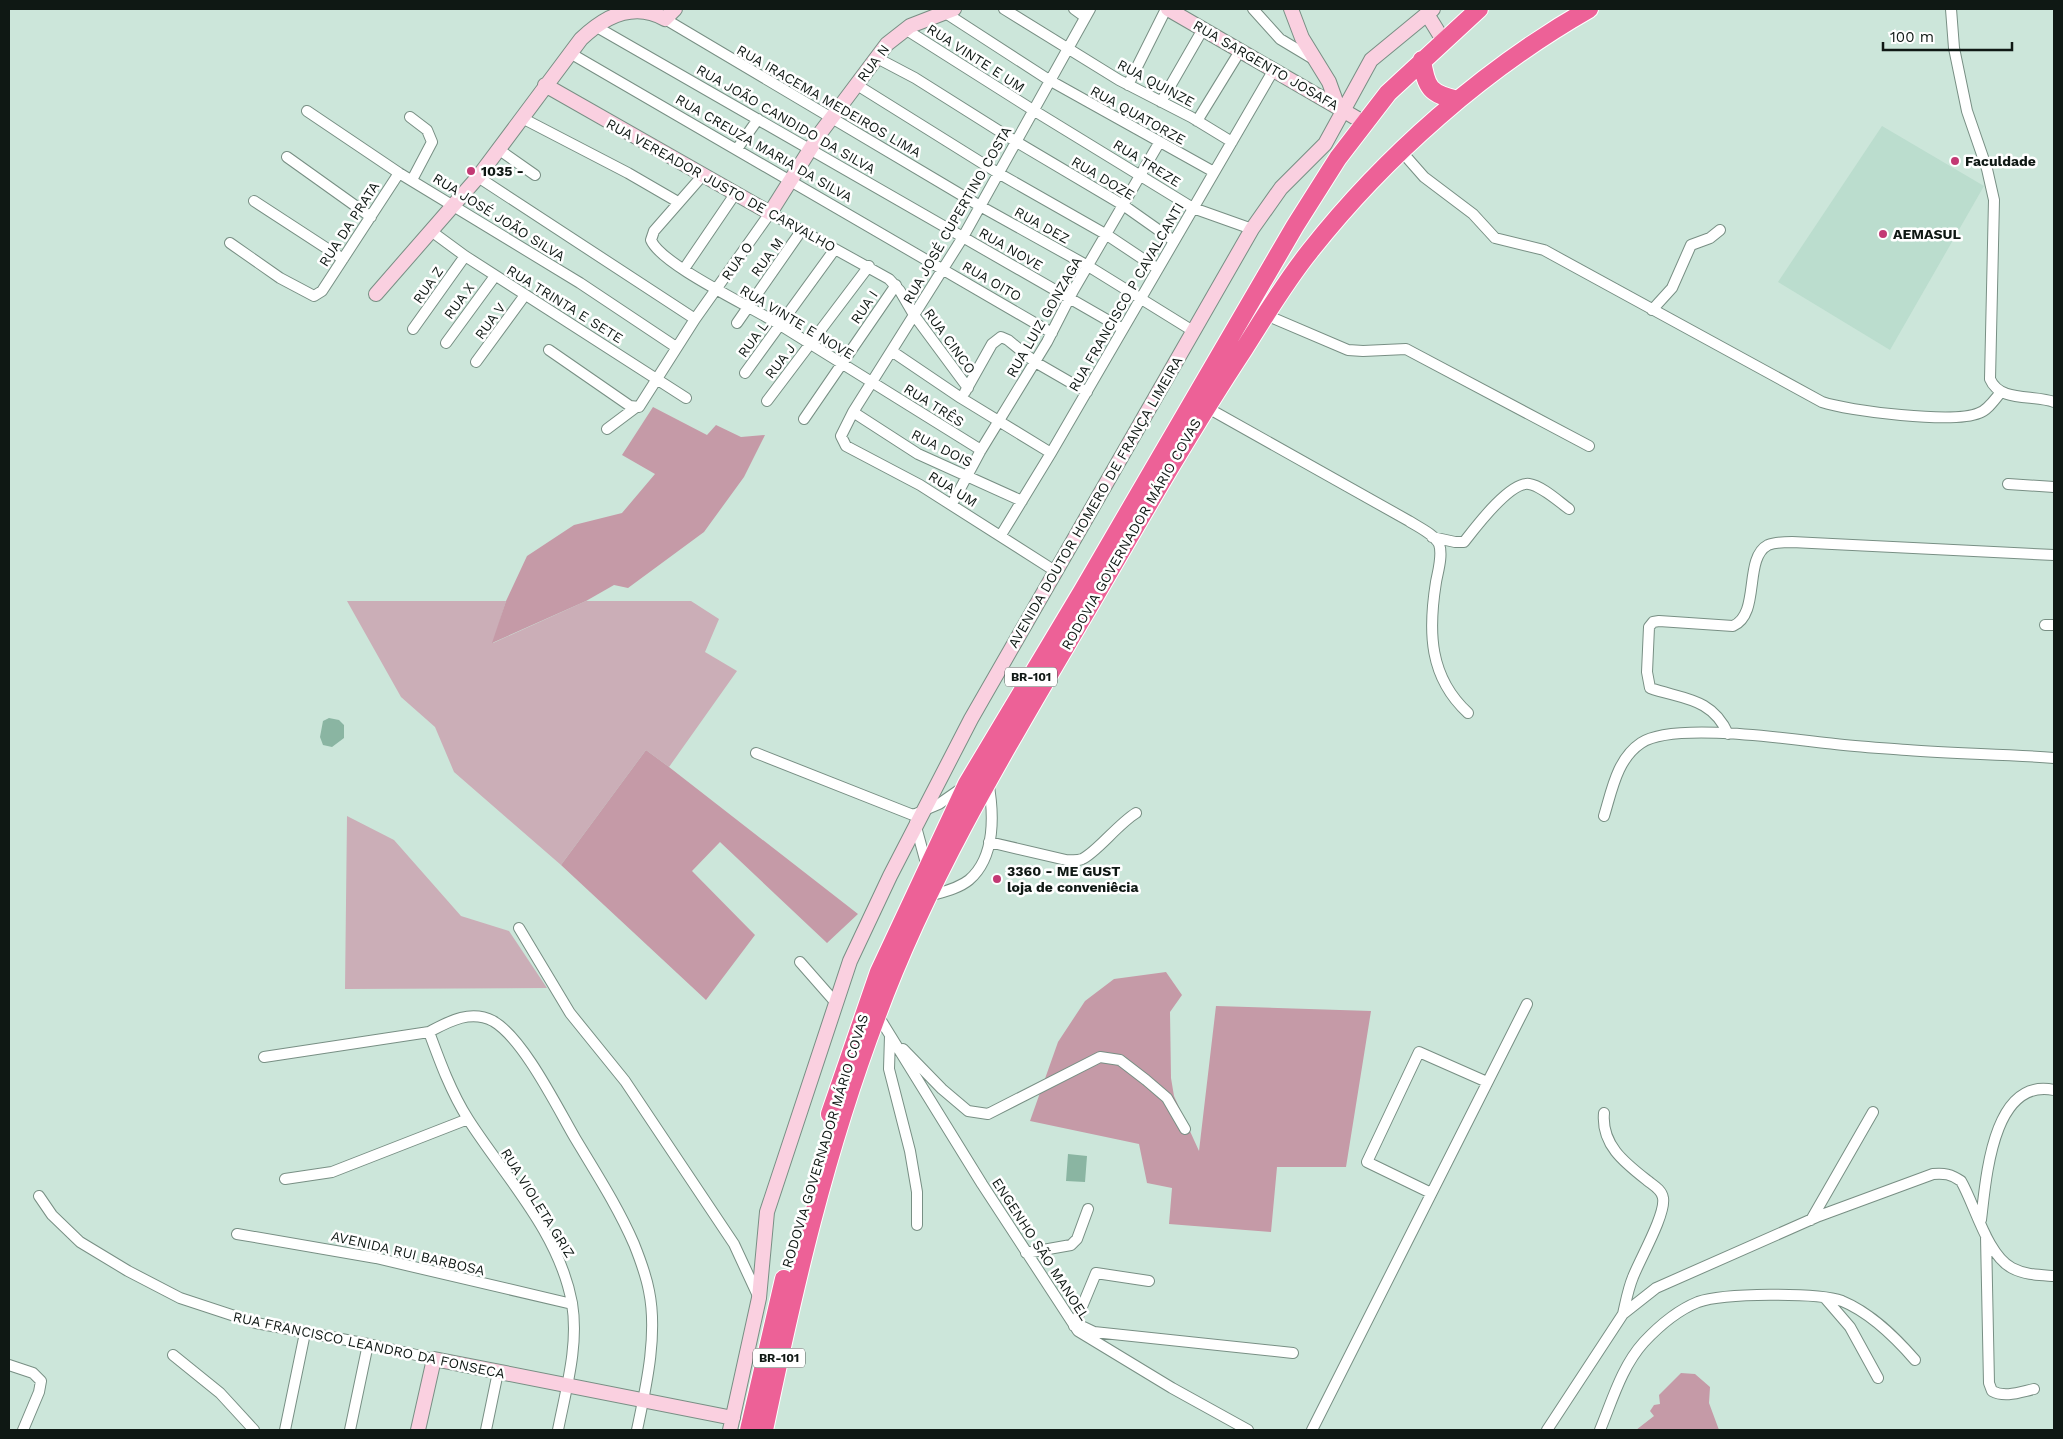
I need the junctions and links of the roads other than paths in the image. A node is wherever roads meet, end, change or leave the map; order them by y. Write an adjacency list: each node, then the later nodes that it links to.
1 (636, 9): 14 (main road); 16 (main road)
2 (1004, 9): 20 (street, RUA QUINZE)
3 (1074, 9): 13 (street)
4 (1167, 9): 18 (main road, RUA SARGENTO JOSAFA); 30 (street)
5 (1253, 9): 24 (street)
6 (1291, 9): 24 (main road)
7 (1479, 9): 19 (highway, RODOVIA GOVERNADOR MÁRIO COVAS / BR-101)
8 (1589, 9): 31 (highway, RODOVIA GOVERNADOR MÁRIO COVAS / BR-101)
9 (1944, 9): 15 (street)
10 (1951, 9): 15 (street)
11 (949, 10): 17 (main road, RUA N); 27 (street, RUA QUATORZE)
12 (1430, 11): 19 (main road); 33 (main road, AVENIDA DOUTOR HOMERO DE FRANÇA LIMEIRA)
13 (1088, 13): 20 (street, RUA JOSÉ CUPERTINO COSTA)
14 (670, 14): 39 (street, RUA IRACEMA MEDEIROS LIMA)
15 (1950, 23): 115 (street)
16 (595, 26): 22 (main road); 38 (street, RUA JOÃO CANDIDO DA SILVA)
17 (905, 29): 23 (main road, RUA N); 34 (street, RUA VINTE E UM)
18 (1202, 29): 21 (main road, RUA SARGENTO JOSAFA); 32 (street)
19 (1443, 40): 25 (highway, RODOVIA GOVERNADOR MÁRIO COVAS / BR-101)
20 (1068, 48): 27 (street, RUA JOSÉ CUPERTINO COSTA); 30 (street, RUA QUINZE)
21 (1240, 51): 26 (main road, RUA SARGENTO JOSAFA); 40 (street)
22 (570, 52): 28 (main road); 46 (street, RUA CREUZA MARIA DA SILVA)
23 (877, 58): 29 (main road, RUA N); 42 (street, RUA DOZE)
24 (1315, 60): 33 (main road)
25 (1422, 60): 31 (highway); 41 (highway, RODOVIA GOVERNADOR MÁRIO COVAS / BR-101)
26 (1273, 70): 33 (main road, RUA SARGENTO JOSAFA); 43 (street, RUA FRANCISCO P CAVALCANTI)
27 (1049, 80): 34 (street, RUA JOSÉ CUPERTINO COSTA); 44 (street, RUA QUATORZE)
28 (545, 85): 37 (main road); 54 (main road, RUA VEREADOR JUSTO DE CARVALHO)
29 (858, 85): 39 (main road, RUA N); 52 (street)
30 (1128, 85): 32 (street, RUA QUINZE)
31 (1458, 100): 48 (highway, RODOVIA GOVERNADOR MÁRIO COVAS / BR-101)
32 (1161, 102): 40 (street, RUA QUINZE)
33 (1341, 109): 41 (main road, RUA SARGENTO JOSAFA); 68 (main road, AVENIDA DOUTOR HOMERO DE FRANÇA LIMEIRA)
34 (1032, 110): 42 (street, RUA JOSÉ CUPERTINO COSTA); 55 (street, RUA TREZE)
35 (307, 112): 51 (street, RUA JOSÉ JOÃO SILVA)
36 (410, 117): 57 (street)
37 (522, 118): 45 (main road); 61 (street)
38 (758, 119): 46 (street); 47 (street, RUA JOÃO CANDIDO DA SILVA)
39 (831, 119): 47 (main road, RUA O); 64 (street, RUA IRACEMA MEDEIROS LIMA)
40 (1197, 121): 43 (street, RUA QUINZE)
41 (1363, 122): 145 (highway, RODOVIA GOVERNADOR MÁRIO COVAS / BR-101)
42 (1015, 142): 52 (street, RUA JOSÉ CUPERTINO COSTA); 63 (street, RUA DOZE)
43 (1232, 142): 50 (street, RUA FRANCISCO P CAVALCANTI)
44 (1159, 143): 50 (street, RUA QUATORZE); 55 (street, RUA LUIZ GONZAGA)
45 (498, 149): 53 (street); 56 (main road)
46 (737, 149): 58 (street, RUA CREUZA MARIA DA SILVA)
47 (809, 150): 58 (main road, RUA O); 73 (street, RUA JOÃO CANDIDO DA SILVA)
48 (1402, 152): 92 (street); 94 (highway, RODOVIA GOVERNADOR MÁRIO COVAS / BR-101)
49 (287, 157): 67 (street)
50 (1214, 172): 65 (street, RUA FRANCISCO P CAVALCANTI)
51 (398, 173): 57 (street, RUA JOSÉ JOÃO SILVA); 67 (street, RUA DA PRATA)
52 (998, 173): 64 (street, RUA JOSÉ CUPERTINO COSTA); 72 (street)
53 (535, 175)
54 (703, 175): 59 (main road, RUA VEREADOR JUSTO DE CARVALHO); 61 (street)
55 (1141, 175): 63 (street, RUA LUIZ GONZAGA); 65 (street, RUA TREZE)
56 (478, 177): 62 (main road); 95 (street)
57 (412, 180): 62 (street, RUA JOSÉ JOÃO SILVA)
58 (790, 181): 66 (main road, RUA O); 83 (street, RUA CREUZA MARIA DA SILVA)
59 (735, 194): 66 (main road, RUA VEREADOR JUSTO DE CARVALHO); 81 (street)
60 (254, 201): 78 (street)
61 (678, 202): 81 (street, RUA VINTE E NOVE)
62 (453, 205): 70 (main road); 104 (street, RUA JOSÉ JOÃO SILVA)
63 (1123, 205): 72 (street, RUA LUIZ GONZAGA); 74 (street, RUA DOZE)
64 (980, 206): 73 (street, RUA JOSÉ CUPERTINO COSTA); 80 (street, RUA DEZ)
65 (1193, 208): 68 (street, RUA TREZE); 74 (street, RUA FRANCISCO P CAVALCANTI)
66 (770, 213): 71 (street, RUA VEREADOR JUSTO DE CARVALHO); 86 (street, RUA O)
67 (371, 217): 78 (street, RUA DA PRATA)
68 (1252, 229): 100 (main road, AVENIDA DOUTOR HOMERO DE FRANÇA LIMEIRA)
69 (1720, 230): 92 (street)
70 (431, 231): 77 (street, RUA TRINTA E SETE); 87 (main road)
71 (801, 231): 76 (street, RUA VEREADOR JUSTO DE CARVALHO); 91 (street, RUA M)
72 (1107, 235): 80 (street, RUA LUIZ GONZAGA); 82 (street)
73 (963, 237): 83 (street, RUA JOSÉ CUPERTINO COSTA); 90 (street, RUA NOVE)
74 (1174, 241): 82 (street, RUA FRANCISCO P CAVALCANTI)
75 (230, 243): 78 (street, RUA DA PRATA)
76 (835, 249): 79 (street, RUA VEREADOR JUSTO DE CARVALHO); 97 (street, RUA L)
77 (465, 256): 84 (street, RUA TRINTA E SETE); 98 (street, RUA Z)
78 (343, 259)
79 (869, 266): 85 (street, RUA VEREADOR JUSTO DE CARVALHO); 103 (street, RUA J)
80 (1088, 266): 89 (street, RUA DEZ); 90 (street, RUA LUIZ GONZAGA)
81 (684, 268): 86 (street, RUA VINTE E NOVE)
82 (1158, 268): 89 (street, RUA FRANCISCO P CAVALCANTI)
83 (944, 269): 93 (street, RUA JOSÉ CUPERTINO COSTA); 101 (street, RUA OITO)
84 (495, 276): 88 (street, RUA TRINTA E SETE); 102 (street, RUA X)
85 (896, 285): 93 (street, RUA CINCO); 109 (street, RUA I)
86 (716, 289): 91 (street, RUA VINTE E NOVE); 95 (street, RUA O)
87 (376, 294)
88 (525, 295): 107 (street, RUA V); 111 (street, RUA TRINTA E SETE)
89 (1141, 298): 99 (street, RUA FRANCISCO P CAVALCANTI); 100 (street, RUA DEZ)
90 (1069, 299): 99 (street, RUA NOVE); 101 (street, RUA LUIZ GONZAGA)
91 (748, 306): 96 (street, RUA M); 97 (street, RUA VINTE E NOVE)
92 (1652, 310): 115 (street)
93 (914, 315): 106 (street, RUA JOSÉ CUPERTINO COSTA); 113 (street, RUA CINCO)
94 (1266, 315): 121 (highway, RODOVIA GOVERNADOR MÁRIO COVAS / BR-101); 127 (street)
95 (695, 319): 104 (street, RUA O)
96 (737, 323)
97 (780, 325): 103 (street, RUA VINTE E NOVE); 110 (street, RUA L)
98 (414, 329)
99 (1123, 329): 114 (street, RUA FRANCISCO P CAVALCANTI)
100 (1193, 331): 139 (main road, AVENIDA DOUTOR HOMERO DE FRANÇA LIMEIRA)
101 (1052, 333): 108 (street, RUA LUIZ GONZAGA)
102 (446, 344)
103 (810, 345): 109 (street, RUA VINTE E NOVE); 118 (street, RUA J)
104 (676, 347): 111 (street, RUA O)
105 (549, 350): 120 (street)
106 (893, 352): 112 (street, RUA JOSÉ CUPERTINO COSTA); 117 (street)
107 (476, 362)
108 (1035, 362): 113 (street); 114 (street); 124 (street, RUA LUIZ GONZAGA)
109 (842, 365): 112 (street, RUA VINTE E NOVE); 123 (street, RUA I)
110 (745, 373)
111 (657, 378): 116 (street, RUA TRINTA E SETE); 120 (street, RUA O)
112 (872, 383): 122 (street, RUA JOSÉ CUPERTINO COSTA); 128 (street, RUA TRÊS)
113 (968, 388): 117 (street)
114 (1086, 392): 129 (street, RUA FRANCISCO P CAVALCANTI)
115 (2001, 392): 119 (street)
116 (686, 398)
117 (961, 398): 124 (street)
118 (767, 401)
119 (2054, 402)
120 (638, 405): 125 (street, RUA O)
121 (1206, 407): 137 (street); 144 (highway, RODOVIA GOVERNADOR MÁRIO COVAS / BR-101)
122 (854, 412): 126 (street, RUA JOSÉ CUPERTINO COSTA); 130 (street, RUA DOIS)
123 (804, 419)
124 (999, 421): 128 (street, RUA LUIZ GONZAGA); 129 (street)
125 (607, 430)
126 (842, 431): 134 (street, RUA UM)
127 (1588, 446)
128 (981, 450): 130 (street, RUA LUIZ GONZAGA)
129 (1051, 453): 133 (street, RUA FRANCISCO P CAVALCANTI)
130 (966, 476): 133 (street, RUA DOIS); 134 (street, RUA LUIZ GONZAGA)
131 (2008, 484): 132 (street)
132 (2054, 487)
133 (1022, 501): 136 (street, RUA FRANCISCO P CAVALCANTI)
134 (952, 504): 136 (street, RUA UM)
135 (1569, 508): 137 (street)
136 (1001, 535): 139 (street, RUA UM)
137 (1432, 537): 140 (street)
138 (2054, 555): 141 (street)
139 (1055, 571): 148 (main road, AVENIDA DOUTOR HOMERO DE FRANÇA LIMEIRA)
140 (1468, 713)
141 (1728, 734): 143 (street); 147 (street)
142 (756, 753): 148 (street)
143 (2054, 758)
144 (988, 780): 149 (street); 151 (highway, RODOVIA GOVERNADOR MÁRIO COVAS / BR-101)
145 (967, 784): 148 (street); 150 (highway, RODOVIA GOVERNADOR MÁRIO COVAS / BR-101)
146 (1136, 813): 149 (street)
147 (1604, 816)
148 (918, 818): 150 (street); 154 (main road, AVENIDA DOUTOR HOMERO DE FRANÇA LIMEIRA)
149 (989, 842): 151 (street)
150 (928, 870): 204 (highway, RODOVIA GOVERNADOR MÁRIO COVAS / BR-101)
151 (929, 896): 156 (highway, RODOVIA GOVERNADOR MÁRIO COVAS / BR-101)
152 (519, 928): 179 (street)
153 (800, 962): 154 (street)
154 (836, 1003): 179 (main road, AVENIDA DOUTOR HOMERO DE FRANÇA LIMEIRA)
155 (1527, 1004): 160 (street)
156 (877, 1014): 158 (street, ENGENHO SÃO MANOEL); 205 (highway, RODOVIA GOVERNADOR MÁRIO COVAS / BR-101)
157 (429, 1032): 159 (street); 164 (street, RUA VIOLETA GRIZ); 194 (street)
158 (890, 1036): 165 (street); 172 (street); 175 (street, ENGENHO SÃO MANOEL)
159 (264, 1057)
160 (1487, 1082): 167 (street); 167 (street)
161 (2054, 1090): 171 (street)
162 (1873, 1112): 170 (street)
163 (1604, 1113): 181 (street)
164 (468, 1119): 166 (street); 180 (street, RUA VIOLETA GRIZ)
165 (1185, 1129)
166 (285, 1179)
167 (1431, 1193): 207 (street)
168 (38, 1196): 183 (street, RUA FRANCISCO LEANDRO DA FONSECA)
169 (1088, 1210): 175 (street)
170 (1811, 1220): 171 (street); 181 (street)
171 (1980, 1221): 173 (street)
172 (917, 1226)
173 (1986, 1233): 176 (street); 193 (street)
174 (237, 1234): 180 (street, AVENIDA RUI BARBOSA)
175 (1026, 1253): 182 (street, ENGENHO SÃO MANOEL)
176 (2054, 1276)
177 (1149, 1281): 182 (street)
178 (1824, 1297): 188 (street); 191 (street); 209 (street)
179 (759, 1298): 195 (main road, AVENIDA DOUTOR HOMERO DE FRANÇA LIMEIRA)
180 (572, 1304): 192 (street, RUA VIOLETA GRIZ)
181 (1623, 1314): 208 (street)
182 (1074, 1325): 185 (street); 206 (street, ENGENHO SÃO MANOEL)
183 (305, 1333): 184 (street, RUA FRANCISCO LEANDRO DA FONSECA); 198 (street)
184 (368, 1344): 187 (street, RUA FRANCISCO LEANDRO DA FONSECA); 199 (street)
185 (1293, 1353)
186 (173, 1355): 197 (street)
187 (434, 1359): 190 (main road, RUA FRANCISCO LEANDRO DA FONSECA); 200 (main road)
188 (1915, 1360)
189 (9, 1365): 196 (street)
190 (498, 1372): 192 (main road, RUA FRANCISCO LEANDRO DA FONSECA); 201 (street)
191 (1878, 1378)
192 (567, 1387): 194 (main road, RUA FRANCISCO LEANDRO DA FONSECA); 202 (street, RUA VIOLETA GRIZ)
193 (2034, 1389)
194 (642, 1400): 195 (main road, RUA FRANCISCO LEANDRO DA FONSECA); 203 (street)
195 (732, 1424)
196 (23, 1430)
197 (254, 1430)
198 (285, 1430)
199 (350, 1430)
200 (418, 1430)
201 (486, 1430)
202 (558, 1430)
203 (636, 1430)
204 (749, 1430)
205 (764, 1430)
206 (1248, 1430)
207 (1312, 1430)
208 (1546, 1430)
209 (1600, 1430)

